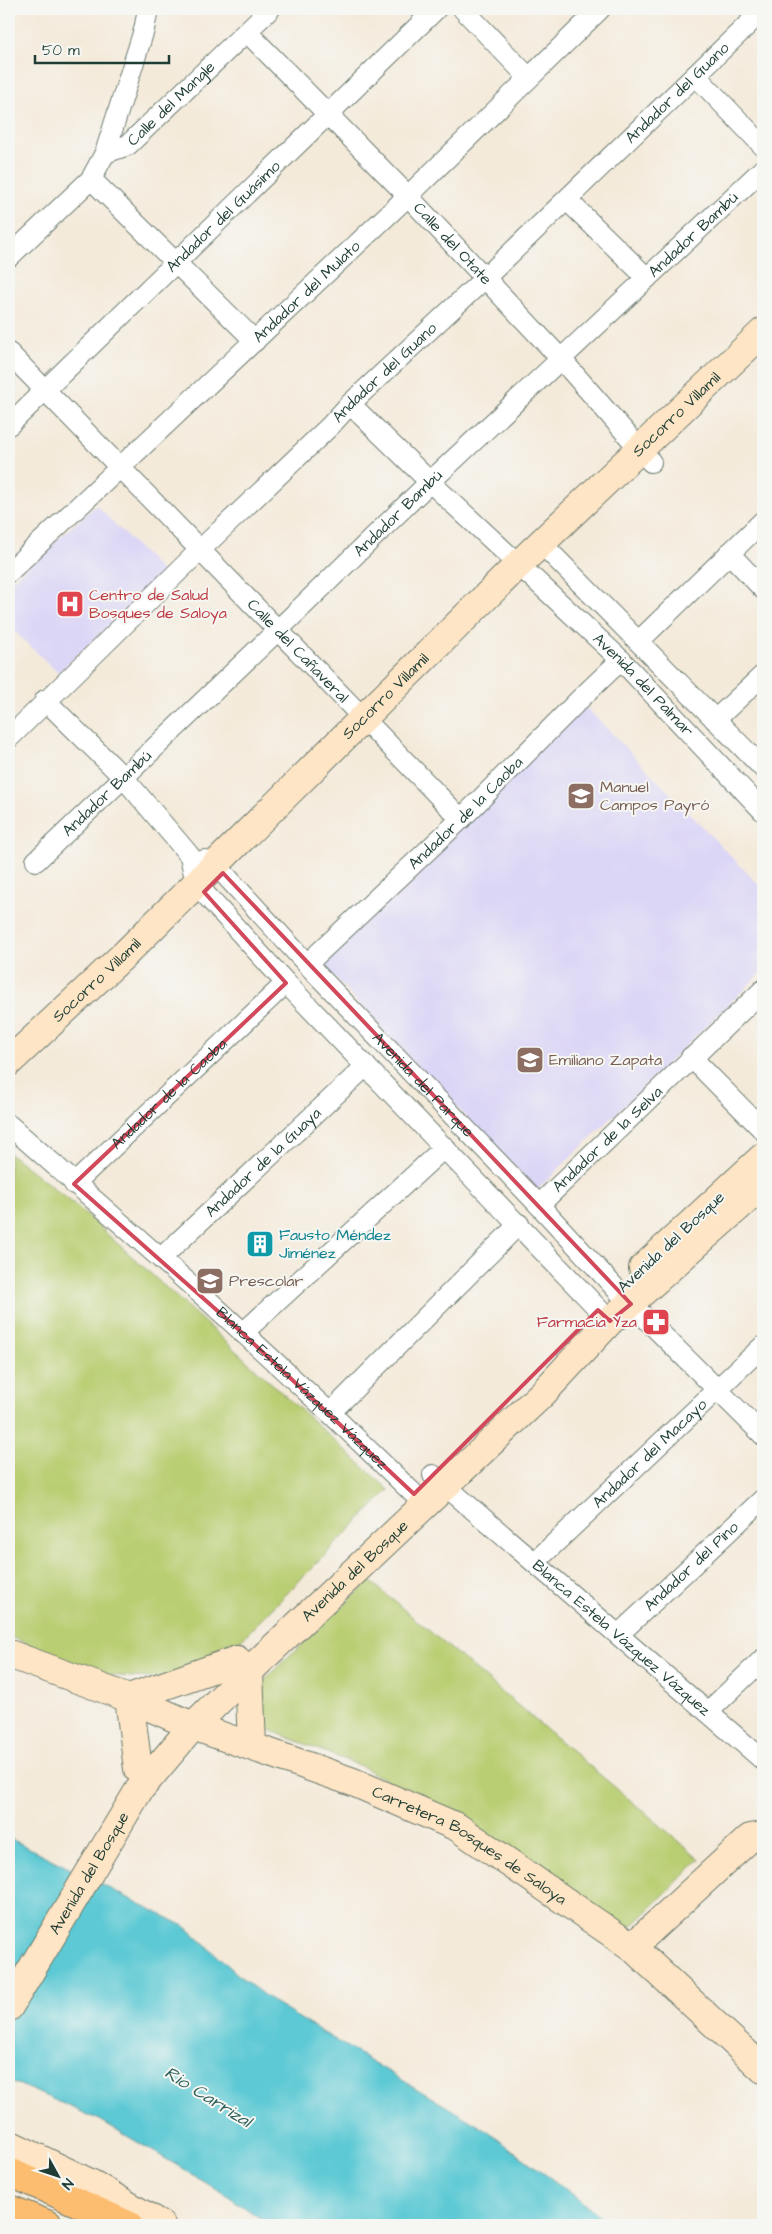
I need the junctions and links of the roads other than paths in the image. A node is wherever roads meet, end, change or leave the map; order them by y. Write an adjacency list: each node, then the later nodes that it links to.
1 (148, 9): 12 (street)
2 (270, 9): 7 (street, Calle del Mangle)
3 (436, 9): 10 (street, Andador del Guásimo)
4 (463, 9): 9 (street)
5 (600, 9): 9 (street, Andador del Mulato)
6 (763, 10): 8 (street, Andador del Guano)
7 (247, 32): 10 (street, Calle del Otate); 12 (street, Calle del Mangle)
8 (696, 76): 11 (street); 16 (street, Andador del Guano)
9 (528, 77): 15 (street, Andador del Mulato)
10 (327, 115): 15 (street, Calle del Otate); 18 (street, Andador del Guásimo)
11 (763, 146)
12 (105, 153): 14 (street)
13 (763, 169): 19 (street, Andador Bambú)
14 (91, 179): 17 (street); 18 (street)
15 (408, 196): 20 (street, Calle del Otate); 22 (street, Andador del Mulato)
16 (567, 200): 19 (street); 20 (street, Andador del Guano)
17 (9, 257)
18 (176, 263): 22 (street); 26 (street, Andador del Guásimo)
19 (647, 278): 25 (street, Andador Bambú)
20 (484, 279): 25 (street, Calle del Otate); 27 (street, Andador del Guano)
21 (763, 332): 29 (street, Socorro Villamil)
22 (254, 341): 30 (street, Andador del Mulato)
23 (9, 353): 26 (street, Calle del Cañaveral)
24 (763, 358): 29 (street, Socorro Villamil)
25 (561, 359): 29 (street, Calle del Otate); 31 (street, Andador Bambú)
26 (43, 389): 28 (street, Andador del Guásimo); 30 (street, Calle del Cañaveral)
27 (350, 404): 31 (street, Avenida del Palmar); 33 (street, Andador del Guano)
28 (9, 424)
29 (646, 455): 34 (street, Socorro Villamil)
30 (119, 467): 33 (street, Calle del Cañaveral); 37 (street, Andador del Mulato)
31 (430, 482): 36 (street, Avenida del Palmar); 39 (street, Andador Bambú)
32 (763, 521): 35 (street)
33 (200, 550): 39 (street, Calle del Cañaveral); 43 (street, Andador del Guano)
34 (548, 550): 36 (street, Socorro Villamil); 40 (street, Avenida del Palmar)
35 (729, 553): 38 (street); 40 (street)
36 (526, 571): 41 (street, Avenida del Palmar); 45 (street, Socorro Villamil)
37 (9, 572)
38 (763, 589)
39 (278, 630): 45 (street, Calle del Cañaveral); 48 (street, Andador Bambú)
40 (638, 641): 44 (street, Avenida del Palmar)
41 (621, 660): 49 (street, Avenida del Palmar); 50 (street, Andador de la Caoba)
42 (763, 675): 44 (street)
43 (45, 700): 46 (street, Andador del Guano); 48 (street)
44 (716, 720): 47 (street, Avenida del Palmar)
45 (370, 725): 50 (street, Calle del Cañaveral); 53 (street, Socorro Villamil)
46 (9, 738)
47 (763, 768)
48 (124, 778): 51 (street); 52 (street, Andador Bambú)
49 (763, 811)
50 (461, 819): 55 (street, Andador de la Caoba)
51 (190, 856): 53 (street); 54 (street)
52 (36, 861)
53 (219, 869): 54 (street, Socorro Villamil); 55 (street, Avenida del Parque)
54 (200, 888): 56 (street, Avenida del Parque); 59 (street, Socorro Villamil); 61 (street, Socorro Villamil)
55 (306, 964): 68 (street, Avenida del Parque)
56 (286, 983): 60 (street, Avenida del Parque); 66 (street, Andador de la Caoba)
57 (763, 990): 58 (street, Andador de la Selva)
58 (691, 1057): 63 (street); 68 (street, Andador de la Selva)
59 (9, 1062)
60 (366, 1066): 64 (street, Avenida del Parque); 70 (street, Andador de la Guaya)
61 (9, 1081)
62 (9, 1125): 66 (street, Blanca Estela Vázquez Vázquez)
63 (763, 1130)
64 (445, 1147): 69 (street, Avenida del Parque); 73 (street)
65 (763, 1157): 71 (street, Avenida del Bosque)
66 (74, 1184): 70 (street, Blanca Estela Vázquez Vázquez)
67 (763, 1185): 71 (street, Avenida del Bosque)
68 (539, 1205): 71 (street, Avenida del Parque)
69 (519, 1224): 72 (street, Avenida del Parque); 76 (street)
70 (161, 1258): 73 (street, Blanca Estela Vázquez Vázquez)
71 (624, 1298): 72 (street, Avenida del Bosque); 75 (street, Avenida del Parque)
72 (604, 1316): 78 (street, Avenida del Bosque)
73 (243, 1333): 76 (street, Blanca Estela Vázquez Vázquez)
74 (763, 1346): 75 (street, Andador del Macayo)
75 (718, 1389): 77 (street, Avenida del Parque); 80 (street, Andador del Macayo)
76 (330, 1412): 78 (street, Blanca Estela Vázquez Vázquez)
77 (763, 1435)
78 (431, 1485): 80 (street, Blanca Estela Vázquez Vázquez); 84 (street, Avenida del Bosque)
79 (763, 1499): 81 (street, Andador del Pino)
80 (535, 1562): 81 (street, Blanca Estela Vázquez Vázquez)
81 (619, 1634): 86 (street, Blanca Estela Vázquez Vázquez)
82 (9, 1654): 85 (street, Carretera Bosques de Saloya)
83 (763, 1659): 86 (street)
84 (243, 1666): 85 (street); 87 (street, Avenida del Bosque); 88 (street)
85 (129, 1698): 87 (street, Carretera Bosques de Saloya); 90 (street)
86 (708, 1712): 89 (street, Blanca Estela Vázquez Vázquez)
87 (185, 1722): 88 (street, Carretera Bosques de Saloya); 90 (street, Avenida del Bosque)
88 (252, 1746): 92 (street, Carretera Bosques de Saloya)
89 (763, 1760)
90 (136, 1779): 93 (street, Avenida del Bosque); 94 (street, Avenida del Bosque)
91 (759, 1833): 92 (street)
92 (632, 1947): 95 (street, Carretera Bosques de Saloya)
93 (9, 1976)
94 (9, 2007)
95 (763, 2069)
96 (9, 2144): 101 (street)
97 (9, 2172): 100 (main road)
98 (9, 2209): 99 (main road)
99 (49, 2225)
100 (128, 2225)
101 (161, 2225)

